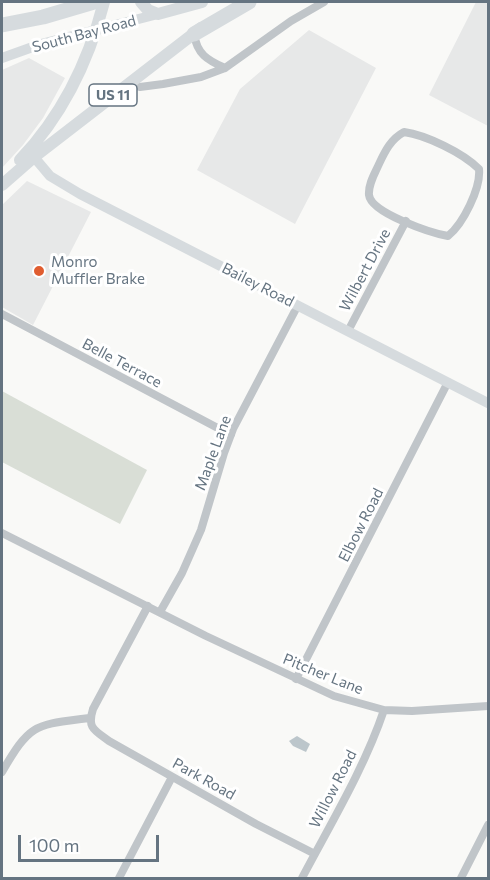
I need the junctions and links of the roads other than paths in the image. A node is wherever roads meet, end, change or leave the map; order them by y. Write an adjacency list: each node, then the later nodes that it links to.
1 (94, 2): 9 (highway)
2 (104, 2): 10 (main road, US 11)
3 (141, 2): 8 (main road)
4 (202, 2): 8 (main road, South Bay Road)
5 (235, 2): 11 (main road, US 11)
6 (249, 2): 11 (highway)
7 (324, 2): 13 (street)
8 (158, 14): 10 (street, South Bay Road)
9 (2, 25)
10 (97, 29): 12 (street, South Bay Road); 15 (main road, US 11)
11 (194, 34): 13 (street); 14 (main road, US 11)
12 (2, 58)
13 (225, 68): 14 (street)
14 (129, 83): 16 (main road, US 11)
15 (39, 140): 16 (main road); 17 (main road, US 11)
16 (34, 157): 18 (main road, US 11); 20 (street, Bailey Road)
17 (2, 180)
18 (2, 185)
19 (406, 221): 19 (street, Wilbert Drive); 22 (street, Wilbert Drive)
20 (298, 305): 22 (street, Bailey Road); 25 (street, Maple Lane)
21 (2, 314): 25 (street, Belle Terrace)
22 (348, 331): 23 (street, Bailey Road)
23 (448, 382): 24 (street, Bailey Road); 29 (street, Elbow Road)
24 (489, 403)
25 (231, 435): 28 (street, Maple Lane)
26 (2, 533): 27 (street)
27 (148, 606): 28 (street); 32 (street)
28 (160, 612): 29 (street, Pitcher Lane)
29 (296, 679): 31 (street, Pitcher Lane)
30 (489, 706): 31 (street, Pitcher Lane)
31 (384, 710): 36 (street, Willow Road)
32 (90, 718): 33 (street); 34 (street, Park Road)
33 (2, 772)
34 (172, 777): 36 (street, Park Road); 37 (street)
35 (489, 825): 39 (street)
36 (315, 854): 38 (street, Willow Road)
37 (119, 879)
38 (302, 879)
39 (461, 879)

